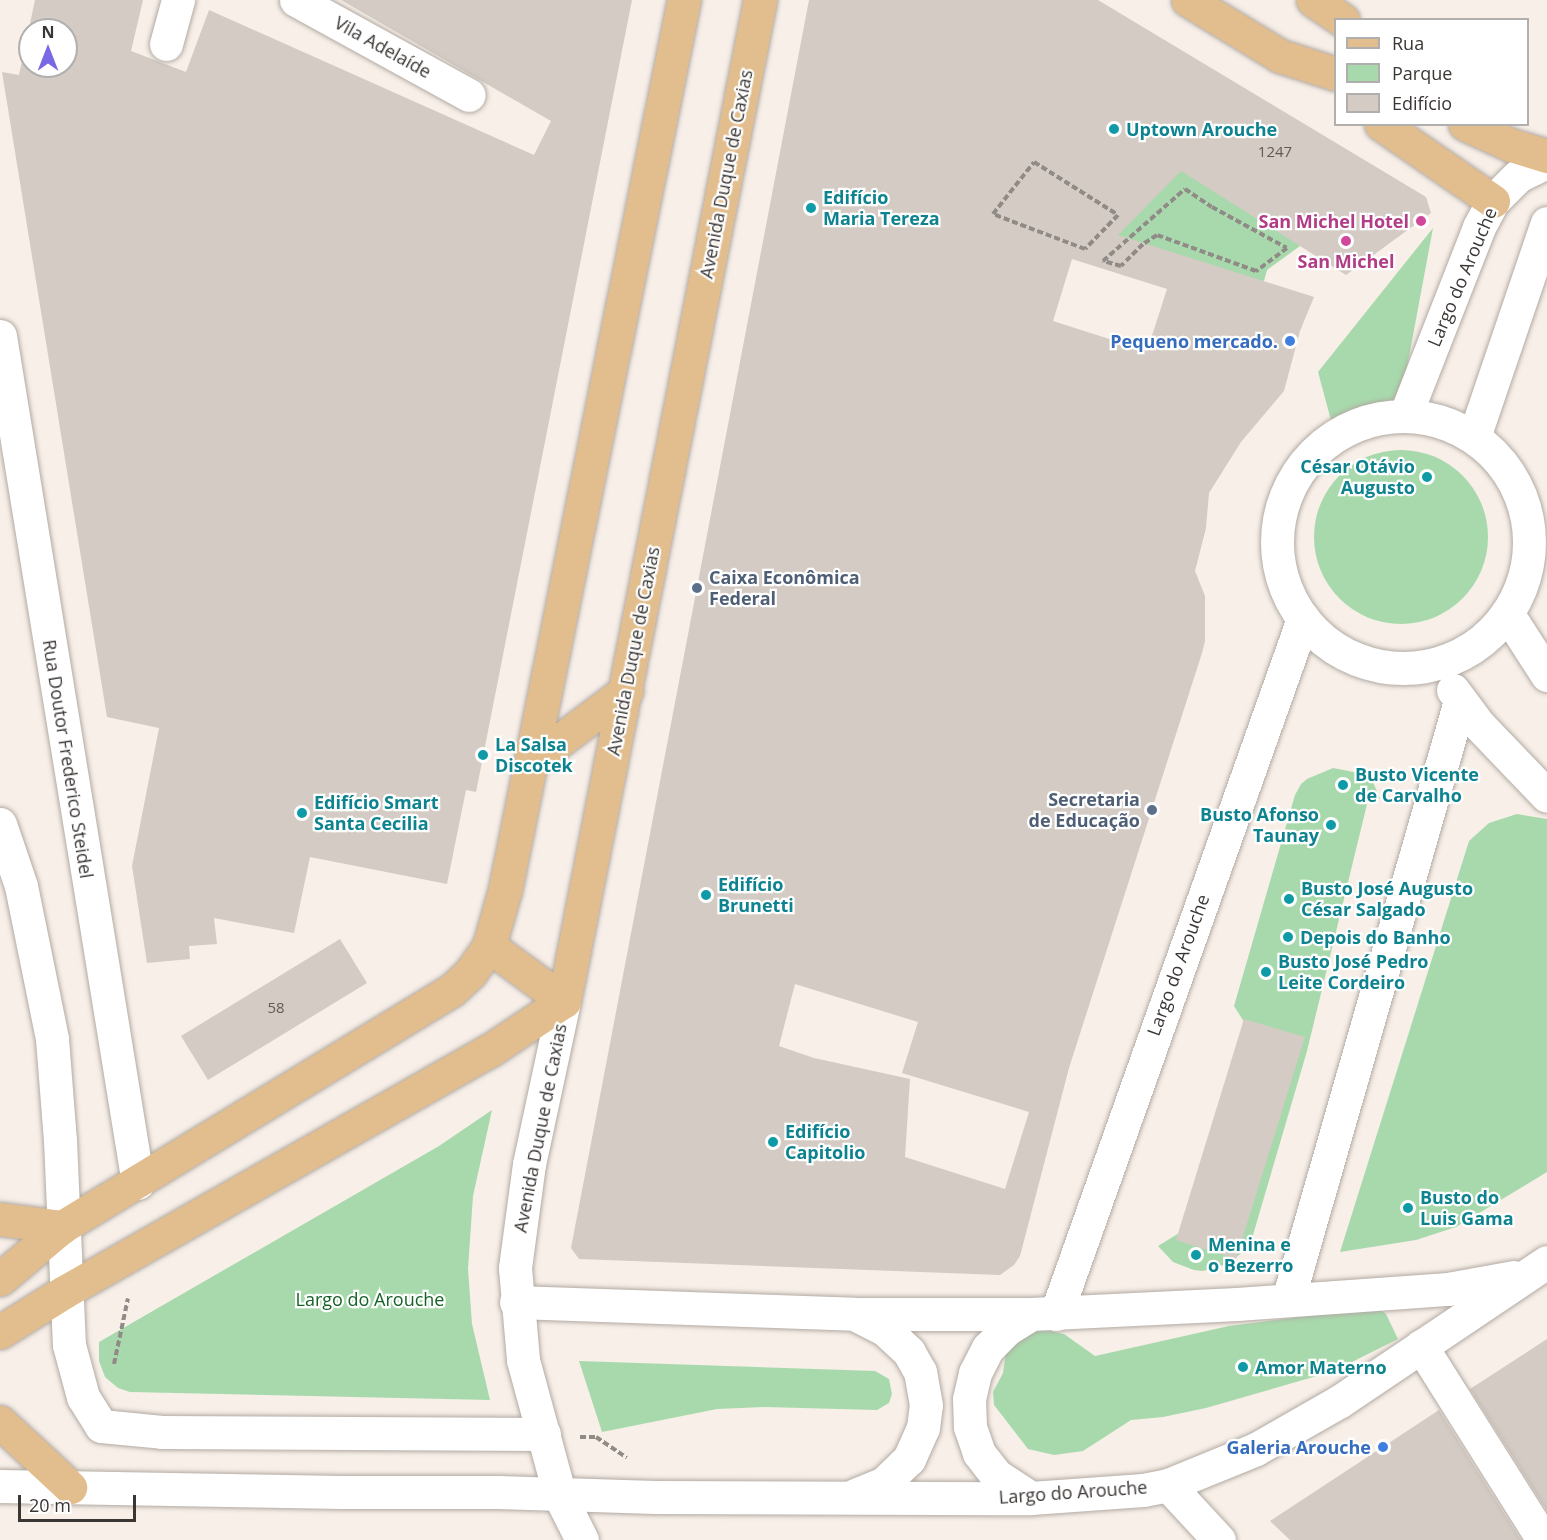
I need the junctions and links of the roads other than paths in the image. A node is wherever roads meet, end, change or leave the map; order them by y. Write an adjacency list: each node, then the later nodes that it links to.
1 (178, 0): 8 (street)
2 (296, 0): 12 (street, Vila Adelaíde)
3 (684, 0): 29 (main road)
4 (760, 0): 27 (main road, Avenida Duque de Caxias)
5 (1188, 0): 9 (main road)
6 (1313, 0): 7 (main road)
7 (1340, 18)
8 (166, 44)
9 (1280, 56): 10 (main road); 11 (main road)
10 (1334, 74)
11 (1334, 92)
12 (469, 95)
13 (1384, 126): 18 (main road)
14 (1469, 126): 16 (main road)
15 (1507, 126): 16 (main road)
16 (1547, 154)
17 (1547, 162): 18 (street, Largo do Arouche)
18 (1493, 201): 21 (street, Largo do Arouche)
19 (1547, 223): 22 (street)
20 (0, 336): 34 (street, Rua Doutor Frederico Steidel)
21 (1406, 416): 22 (street); 24 (street)
22 (1474, 437): 23 (street)
23 (1508, 613): 25 (street); 26 (street)
24 (1303, 619): 25 (street); 43 (street, Largo do Arouche)
25 (1434, 664): 28 (street)
26 (1547, 675)
27 (626, 691): 29 (main road); 33 (main road, Avenida Duque de Caxias)
28 (1460, 701): 30 (street); 40 (street)
29 (531, 762): 32 (main road)
30 (1547, 796)
31 (0, 824): 36 (street)
32 (489, 946): 33 (main road); 34 (main road)
33 (564, 1001): 39 (main road); 41 (street, Avenida Duque de Caxias)
34 (138, 1183): 36 (main road)
35 (0, 1219): 36 (main road)
36 (62, 1227): 38 (main road); 39 (street)
37 (1538, 1268): 40 (street, Largo do Arouche); 45 (street, Largo do Arouche)
38 (0, 1279)
39 (64, 1292): 44 (main road); 47 (street)
40 (1288, 1300): 43 (street, Largo do Arouche)
41 (516, 1302): 42 (street, Largo do Arouche); 47 (street)
42 (854, 1314): 43 (street, Largo do Arouche); 52 (street)
43 (1044, 1314): 53 (street)
44 (0, 1332)
45 (1430, 1340): 48 (street, Largo do Arouche); 54 (street); 57 (street)
46 (0, 1422): 50 (main road)
47 (544, 1434): 51 (street)
48 (1168, 1485): 53 (street, Largo do Arouche); 56 (street)
49 (0, 1486): 50 (street, Largo do Arouche)
50 (70, 1486): 51 (street, Largo do Arouche)
51 (560, 1496): 52 (street, Largo do Arouche); 55 (street)
52 (842, 1498): 53 (street, Largo do Arouche)
53 (1031, 1498)
54 (1547, 1514)
55 (582, 1540)
56 (1219, 1540)
57 (1543, 1540)

